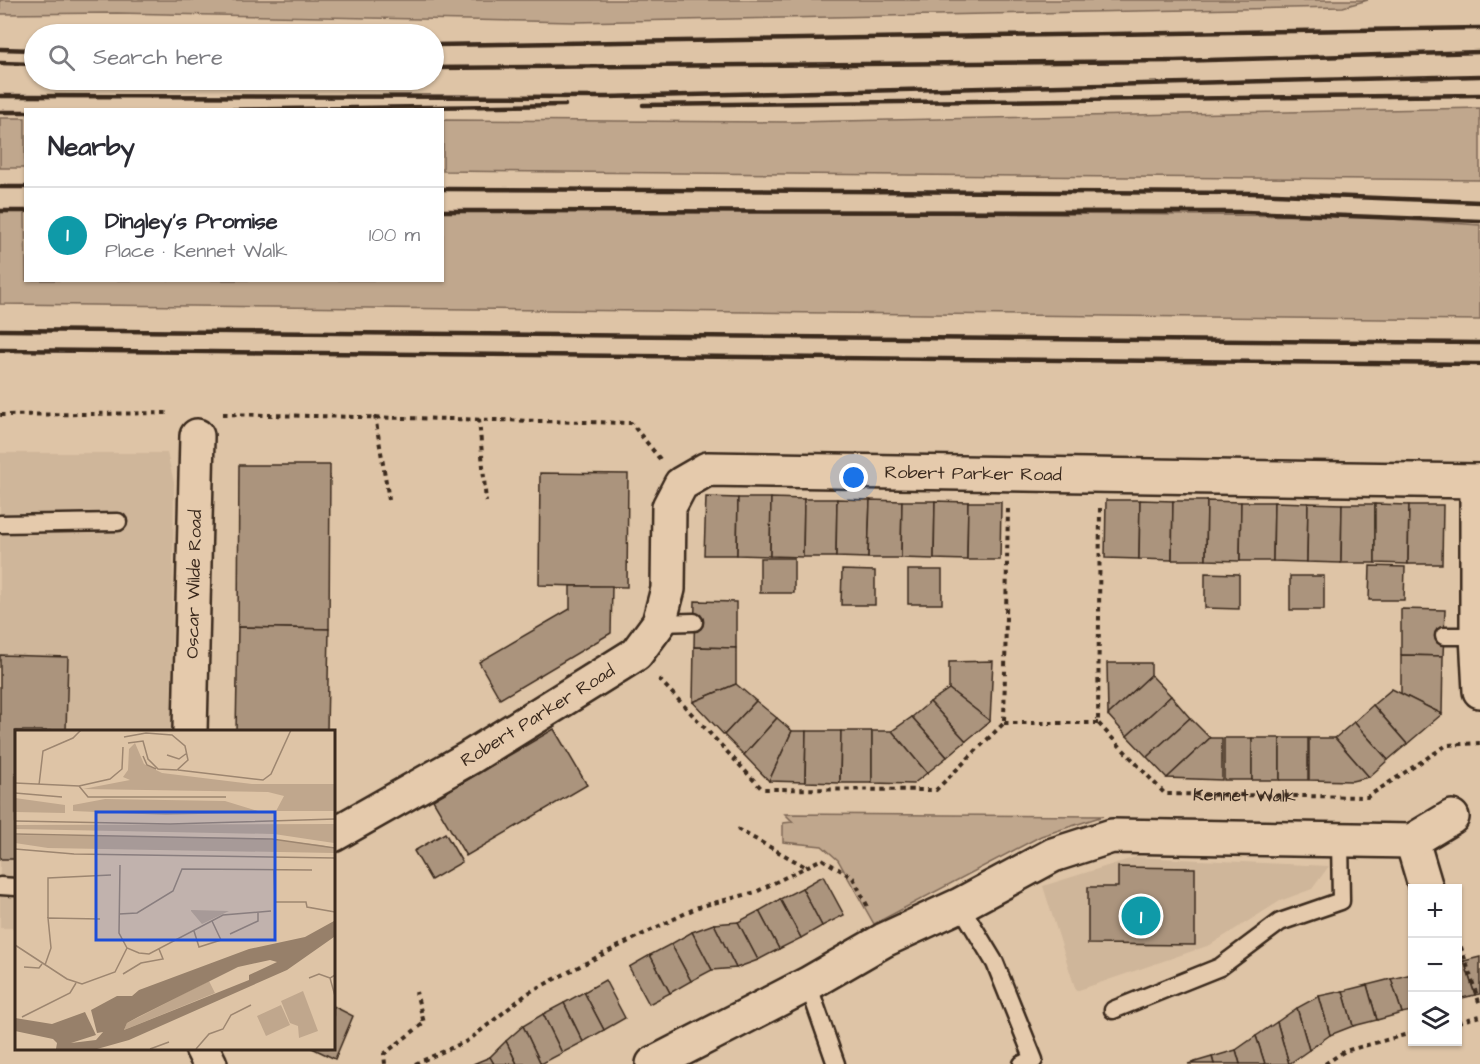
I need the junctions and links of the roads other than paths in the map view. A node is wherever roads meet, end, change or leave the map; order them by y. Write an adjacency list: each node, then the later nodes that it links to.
1 (188, 425): 10 (street, Oscar Wilde Road)
2 (1479, 481): 6 (street, Robert Parker Road); 8 (street)
3 (118, 522): 4 (lane)
4 (0, 524)
5 (694, 622): 6 (lane)
6 (659, 623): 12 (street, Robert Parker Road)
7 (1444, 636): 8 (lane)
8 (1477, 636): 9 (street)
9 (1480, 691)
10 (190, 730)
11 (1452, 817): 14 (street)
12 (334, 834)
13 (1340, 839): 14 (street); 18 (street); 20 (lane)
14 (1412, 841): 15 (street)
15 (1425, 884)
16 (0, 886): 17 (lane)
17 (15, 887)
18 (960, 905): 19 (street); 25 (lane)
19 (808, 984): 23 (street); 24 (lane)
20 (1113, 1010)
21 (203, 1049): 22 (street)
22 (210, 1064)
23 (653, 1064)
24 (836, 1064)
25 (1022, 1064)

